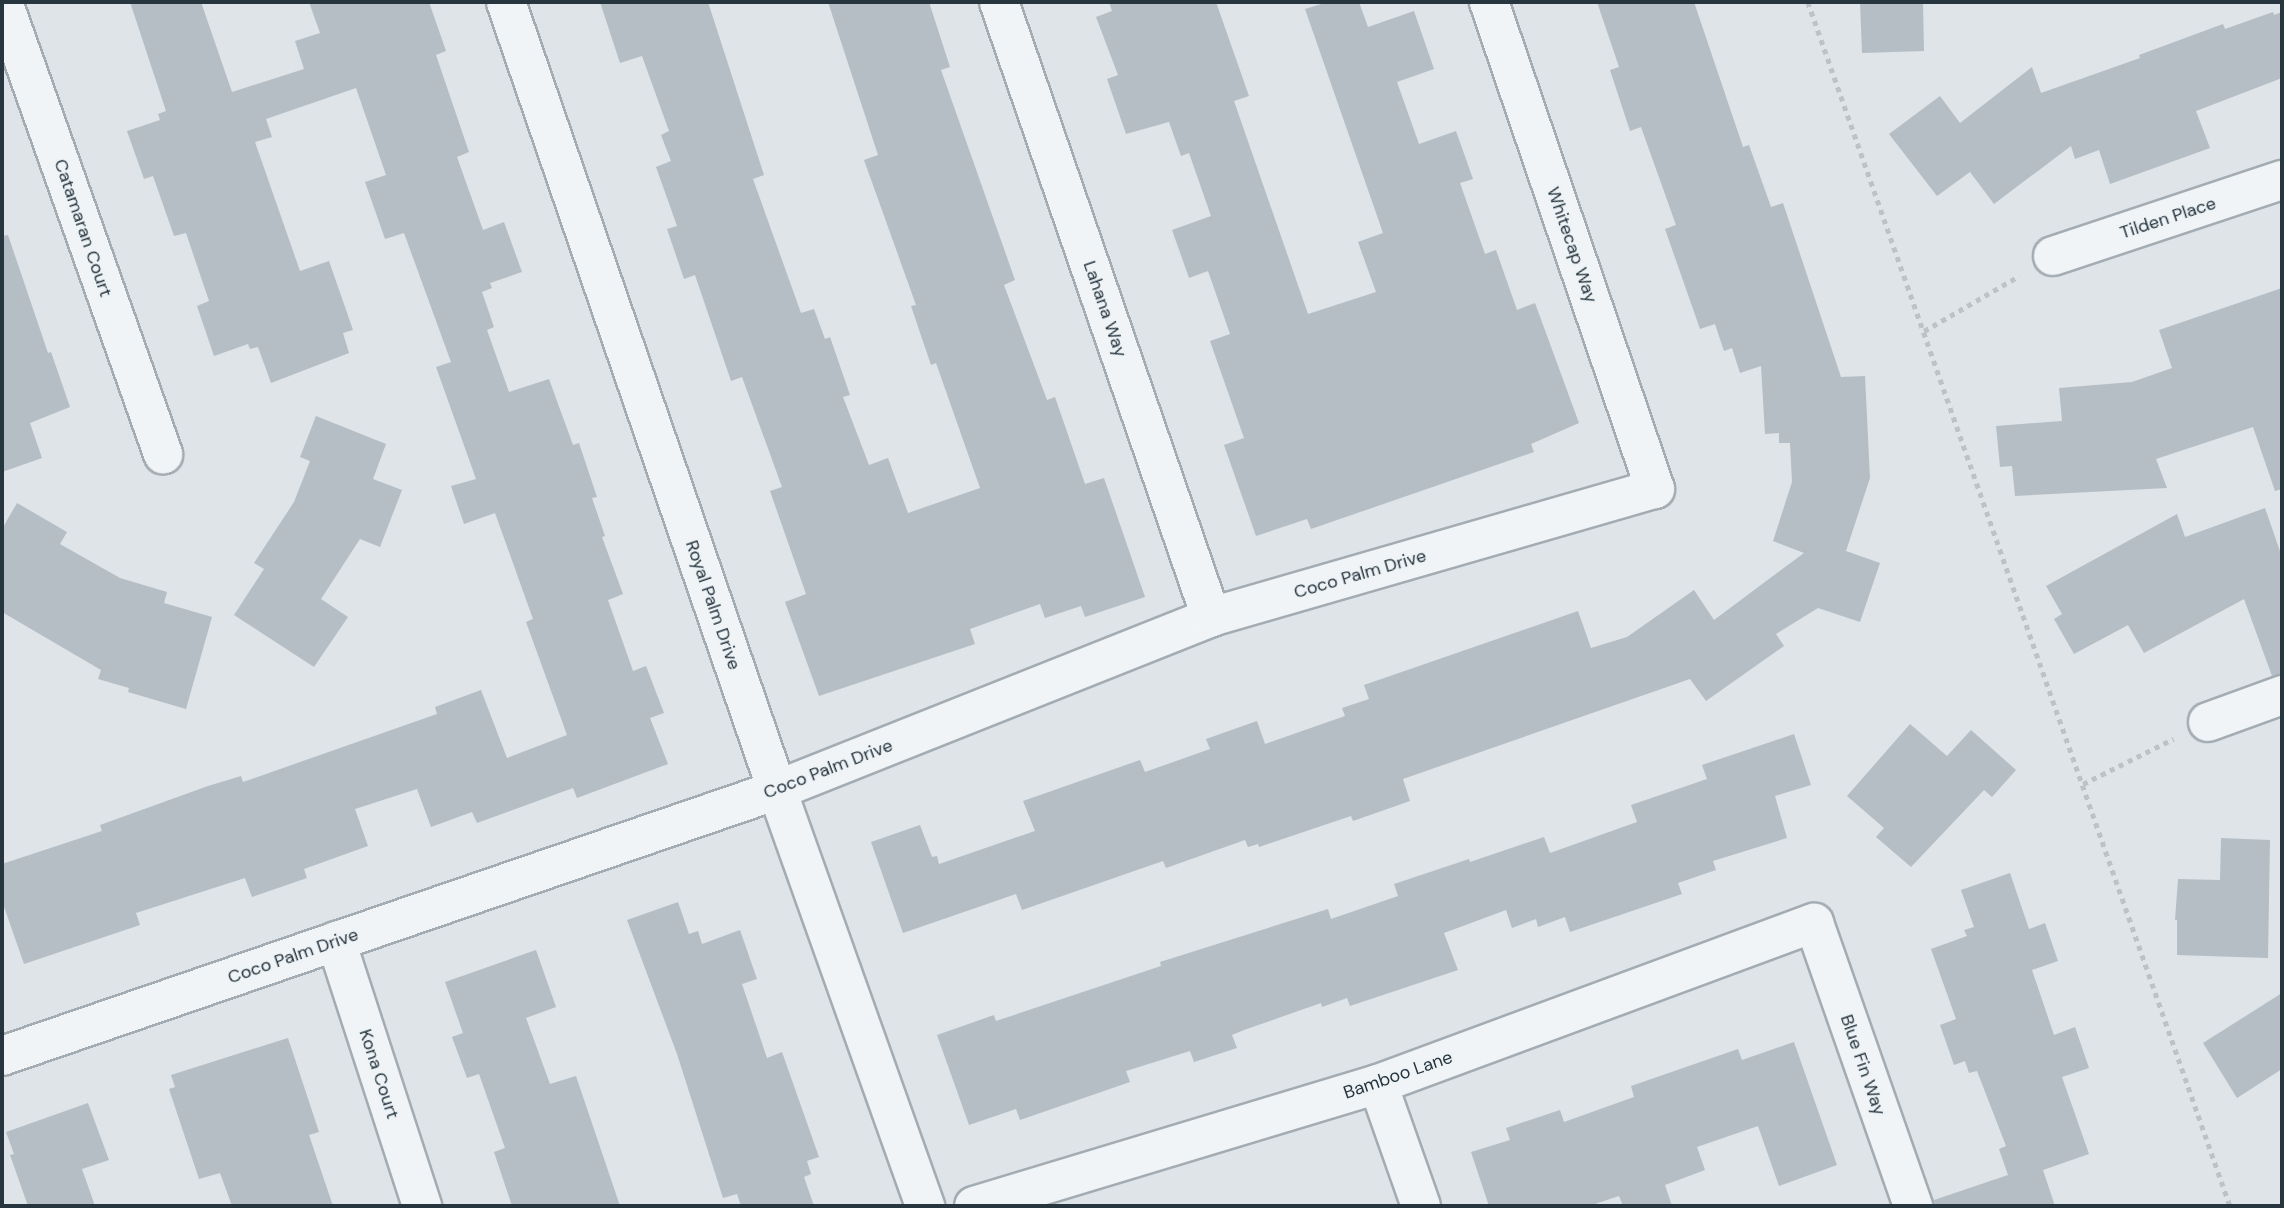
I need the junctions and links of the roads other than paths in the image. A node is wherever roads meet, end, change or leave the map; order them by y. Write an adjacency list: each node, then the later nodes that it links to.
1 (4, 2): 7 (street, Catamaran Court)
2 (506, 2): 12 (street, Royal Palm Drive)
3 (999, 2): 9 (street, Lahana Way)
4 (1489, 2): 8 (street, Whitecap Way)
5 (2282, 180): 6 (street, Tilden Place)
6 (2053, 257)
7 (163, 455)
8 (1655, 489): 9 (street, Coco Palm Drive)
9 (1211, 617): 12 (street, Coco Palm Drive)
10 (2282, 695): 11 (street)
11 (2208, 722)
12 (777, 790): 14 (street, Coco Palm Drive); 18 (street, Royal Palm Drive)
13 (1814, 923): 16 (street, Bamboo Lane); 21 (street, Blue Fin Way)
14 (336, 941): 15 (street, Coco Palm Drive); 17 (street, Kona Court)
15 (2, 1056)
16 (1378, 1084): 19 (street, Bamboo Lane); 20 (street)
17 (422, 1206)
18 (925, 1206)
19 (974, 1206)
20 (1421, 1206)
21 (1913, 1206)

